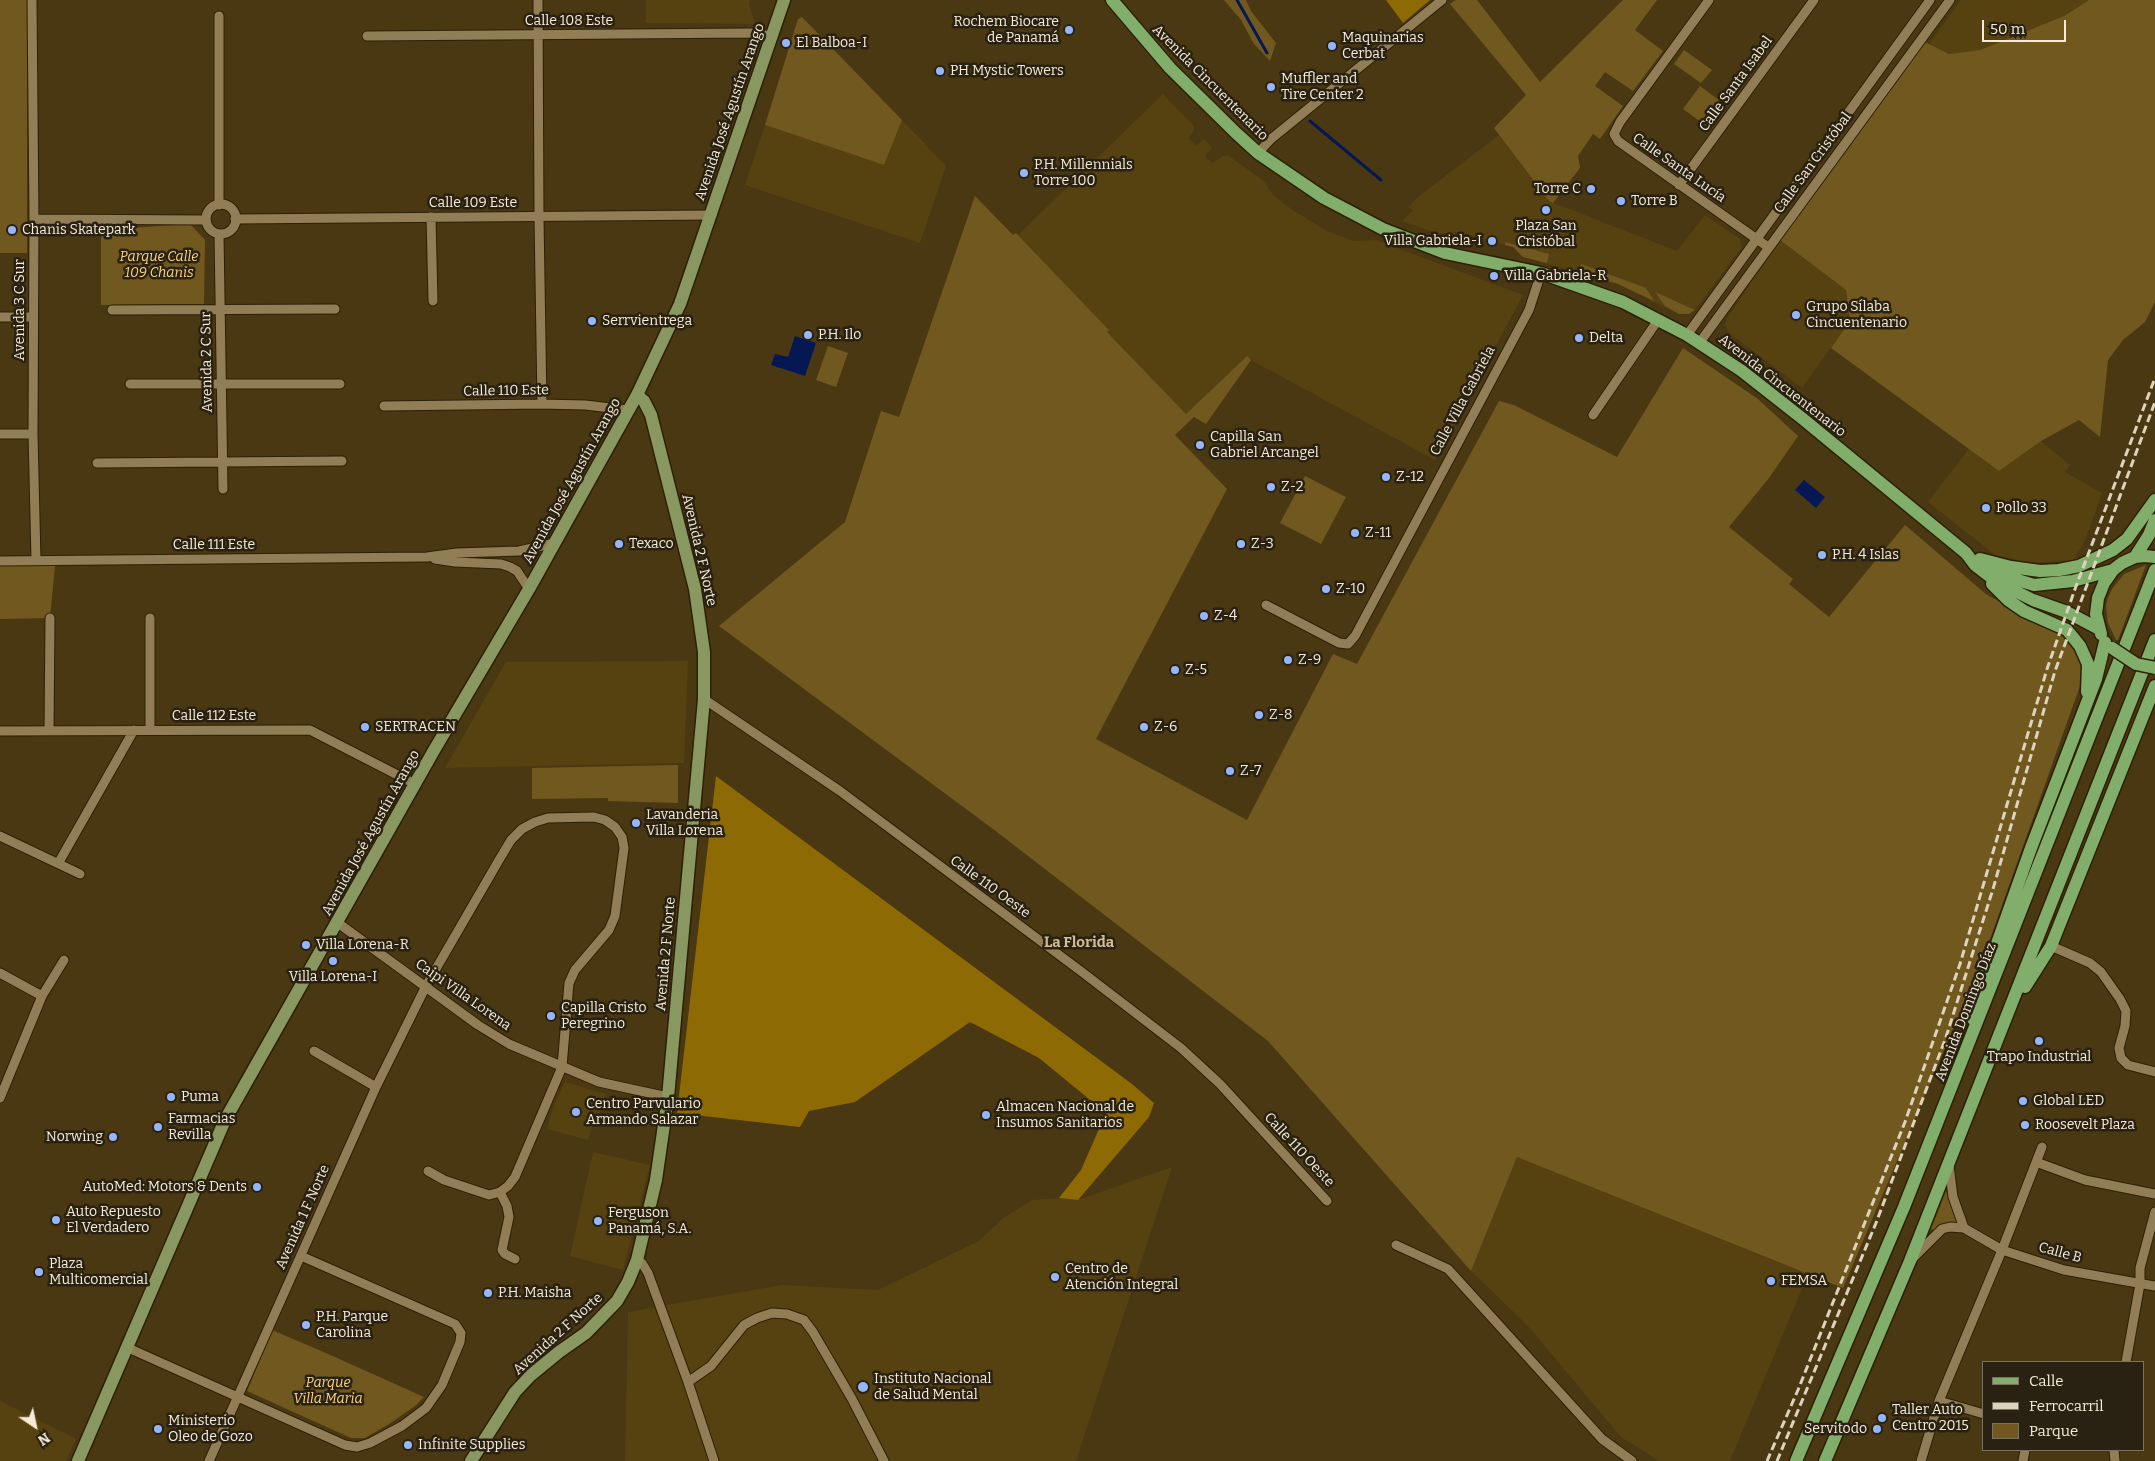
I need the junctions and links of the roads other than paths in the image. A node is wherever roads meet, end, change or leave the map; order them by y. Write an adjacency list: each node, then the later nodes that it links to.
1 (32, 0): 20 (street, Avenida 3 C Sur)
2 (538, 0): 11 (street)
3 (784, 0): 13 (main road, Avenida José Agustín Arango)
4 (1112, 0): 14 (main road, Avenida Cincuentenario)
5 (1442, 0): 14 (street)
6 (1709, 0): 15 (street, Calle Santa Lucía)
7 (1814, 0): 15 (street, Calle Santa Isabel)
8 (1930, 0): 24 (street, Calle San Cristóbal)
9 (1950, 0): 25 (street, Calle San Cristóbal)
10 (219, 16): 16 (street)
11 (539, 35): 12 (street, Calle 108 Este); 13 (street, Calle 108 Este); 19 (street)
12 (367, 36)
13 (772, 36): 17 (main road, Avenida José Agustín Arango)
14 (1258, 153): 26 (main road, Avenida Cincuentenario)
15 (1679, 184): 24 (street, Calle Santa Lucía)
16 (219, 205): 21 (street); 22 (street)
17 (712, 215): 19 (street, Calle 109 Este); 39 (main road, Avenida José Agustín Arango)
18 (431, 217): 19 (street, Calle 109 Este); 21 (street, Calle 109 Este); 27 (street)
19 (539, 217): 40 (street)
20 (34, 219): 22 (street); 32 (street, Avenida 3 C Sur)
21 (235, 219): 23 (street)
22 (206, 220): 23 (street)
23 (219, 234): 30 (street, Avenida 2 C Sur)
24 (1756, 239): 25 (street, Calle Santa Lucía); 34 (street, Calle San Cristóbal)
25 (1768, 247): 35 (street, Calle San Cristóbal)
26 (1541, 273): 33 (main road, Avenida Cincuentenario); 62 (street, Calle Villa Gabriela)
27 (433, 301)
28 (335, 309): 30 (street)
29 (112, 310): 30 (street)
30 (220, 310): 37 (street, Avenida 2 C Sur)
31 (0, 317): 32 (street)
32 (33, 317): 45 (street, Avenida 3 C Sur)
33 (1658, 320): 34 (main road, Avenida Cincuentenario); 43 (street)
34 (1687, 335): 35 (main road, Avenida Cincuentenario)
35 (1700, 342): 58 (main road, Avenida Cincuentenario)
36 (130, 384): 37 (street)
37 (222, 384): 38 (street); 47 (street, Avenida 2 C Sur)
38 (340, 384)
39 (637, 395): 42 (main road, Avenida José Agustín Arango); 70 (main road, Avenida 2 F Norte)
40 (542, 404): 41 (street, Calle 110 Este); 42 (street, Calle 110 Este)
41 (384, 406)
42 (628, 410): 52 (main road, Avenida José Agustín Arango)
43 (1593, 415)
44 (0, 434): 45 (street)
45 (33, 434): 56 (street, Avenida 3 C Sur)
46 (342, 461): 47 (street)
47 (222, 462): 48 (street); 49 (street, Avenida 2 C Sur)
48 (97, 463)
49 (223, 489)
50 (2155, 500): 58 (main road)
51 (2155, 520): 54 (main road)
52 (555, 544): 53 (street, Calle 111 Este); 61 (main road, Avenida José Agustín Arango)
53 (427, 557): 56 (street, Calle 111 Este); 61 (street, Calle 111 Este)
54 (2136, 557): 55 (main road); 59 (main road, Avenida Cincuentenario)
55 (2155, 557)
56 (36, 560): 57 (street, Calle 111 Este)
57 (0, 561)
58 (1978, 562): 59 (main road, Avenida Cincuentenario); 65 (main road, Avenida Cincuentenario); 71 (main road)
59 (2113, 570): 65 (main road)
60 (2155, 570): 88 (main road, Avenida Domingo Díaz)
61 (529, 589): 76 (main road, Avenida José Agustín Arango)
62 (1266, 605)
63 (50, 618): 74 (street)
64 (150, 618): 73 (street)
65 (2099, 629): 67 (main road)
66 (2155, 640): 86 (main road)
67 (2109, 645): 68 (main road, bridge); 71 (main road)
68 (2155, 668)
69 (2155, 686): 81 (main road)
70 (704, 699): 92 (main road, Avenida 2 F Norte); 100 (street, Calle 110 Oeste)
71 (2084, 707): 88 (main road)
72 (134, 730): 73 (street, Calle 112 Este); 74 (street, Calle 112 Este); 78 (street)
73 (150, 730): 76 (street, Calle 112 Este)
74 (49, 731): 75 (street, Calle 112 Este)
75 (0, 732)
76 (415, 784): 80 (main road, Avenida José Agustín Arango)
77 (0, 836): 78 (street)
78 (59, 862): 79 (street)
79 (80, 874)
80 (338, 923): 84 (street, Caipi Villa Lorena); 111 (main road, Avenida José Agustín Arango)
81 (2050, 946): 86 (main road); 90 (street)
82 (64, 960): 85 (street)
83 (0, 974): 85 (street)
84 (426, 986): 89 (street, Caipi Villa Lorena); 89 (street, Avenida 1 F Norte); 91 (street, Avenida 1 F Norte)
85 (42, 996): 93 (street)
86 (2009, 1013): 96 (main road)
87 (314, 1052): 91 (street)
88 (1963, 1060): 123 (main road, Avenida Domingo Díaz)
89 (562, 1067): 92 (street, Caipi Villa Lorena); 98 (street, Avenida 1 F Norte)
90 (2155, 1072)
91 (376, 1087): 105 (street, Avenida 1 F Norte)
92 (668, 1097): 107 (main road, Avenida 2 F Norte)
93 (0, 1098)
94 (2042, 1147): 95 (street)
95 (2036, 1162): 99 (street); 104 (street)
96 (1949, 1164): 102 (street); 108 (main road)
97 (428, 1171): 98 (street)
98 (500, 1192): 106 (street)
99 (2155, 1194)
100 (1327, 1201)
101 (2155, 1212): 109 (street)
102 (1964, 1228): 104 (street, Calle B); 108 (street)
103 (1396, 1245): 122 (street)
104 (2002, 1250): 109 (street, Calle B); 115 (street)
105 (301, 1256): 114 (street, Avenida 1 F Norte); 114 (street)
106 (515, 1259)
107 (637, 1260): 113 (street); 119 (main road, Avenida 2 F Norte)
108 (1910, 1261): 124 (main road)
109 (2140, 1284): 110 (street, Calle B); 112 (street)
110 (2155, 1286)
111 (126, 1347): 114 (street); 117 (main road, Avenida José Agustín Arango)
112 (2126, 1361)
113 (688, 1382): 120 (street); 121 (street)
114 (237, 1396): 118 (street, Avenida 1 F Norte)
115 (1939, 1401): 116 (street); 125 (street)
116 (1982, 1413)
117 (78, 1461)
118 (209, 1461)
119 (471, 1461)
120 (714, 1461)
121 (884, 1461)
122 (1632, 1461)
123 (1796, 1461)
124 (1825, 1461)
125 (1921, 1461)

